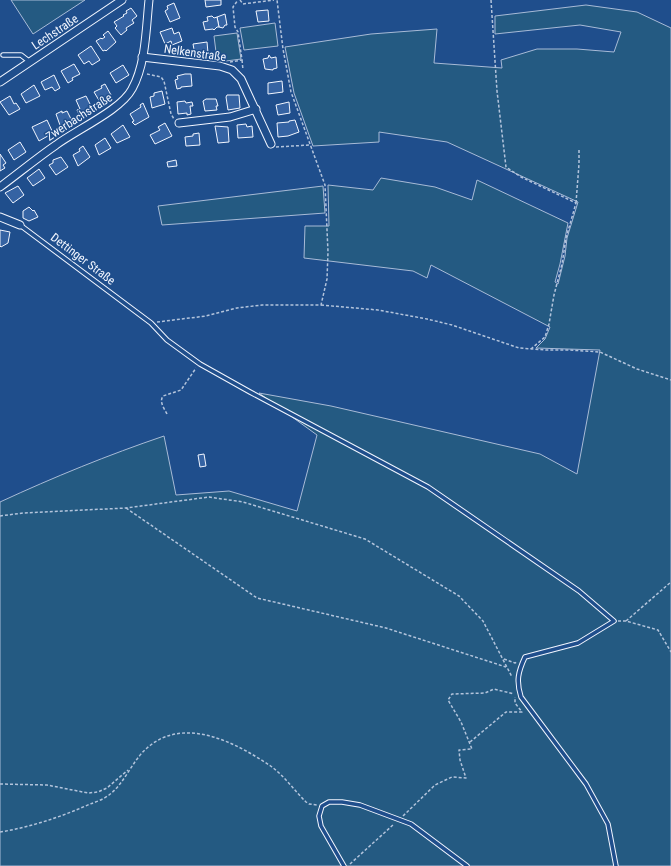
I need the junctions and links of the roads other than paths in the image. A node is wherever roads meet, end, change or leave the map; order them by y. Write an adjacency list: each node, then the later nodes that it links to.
1 (122, 0): 5 (street, Lechstraße)
2 (148, 0): 4 (street, Zwerbachstraße)
3 (3, 55): 5 (lane)
4 (142, 58): 7 (street, Nelkenstraße); 10 (street, Zwerbachstraße)
5 (30, 62): 6 (street, Lechstraße)
6 (0, 82)
7 (256, 109): 8 (street); 9 (street, Nelkenstraße)
8 (179, 122)
9 (271, 144)
10 (0, 187)
11 (0, 217): 12 (street, Dettinger Straße)
12 (20, 225): 15 (lane, Dettinger Straße)
13 (344, 866): 14 (lane)
14 (467, 866)
15 (616, 866)

